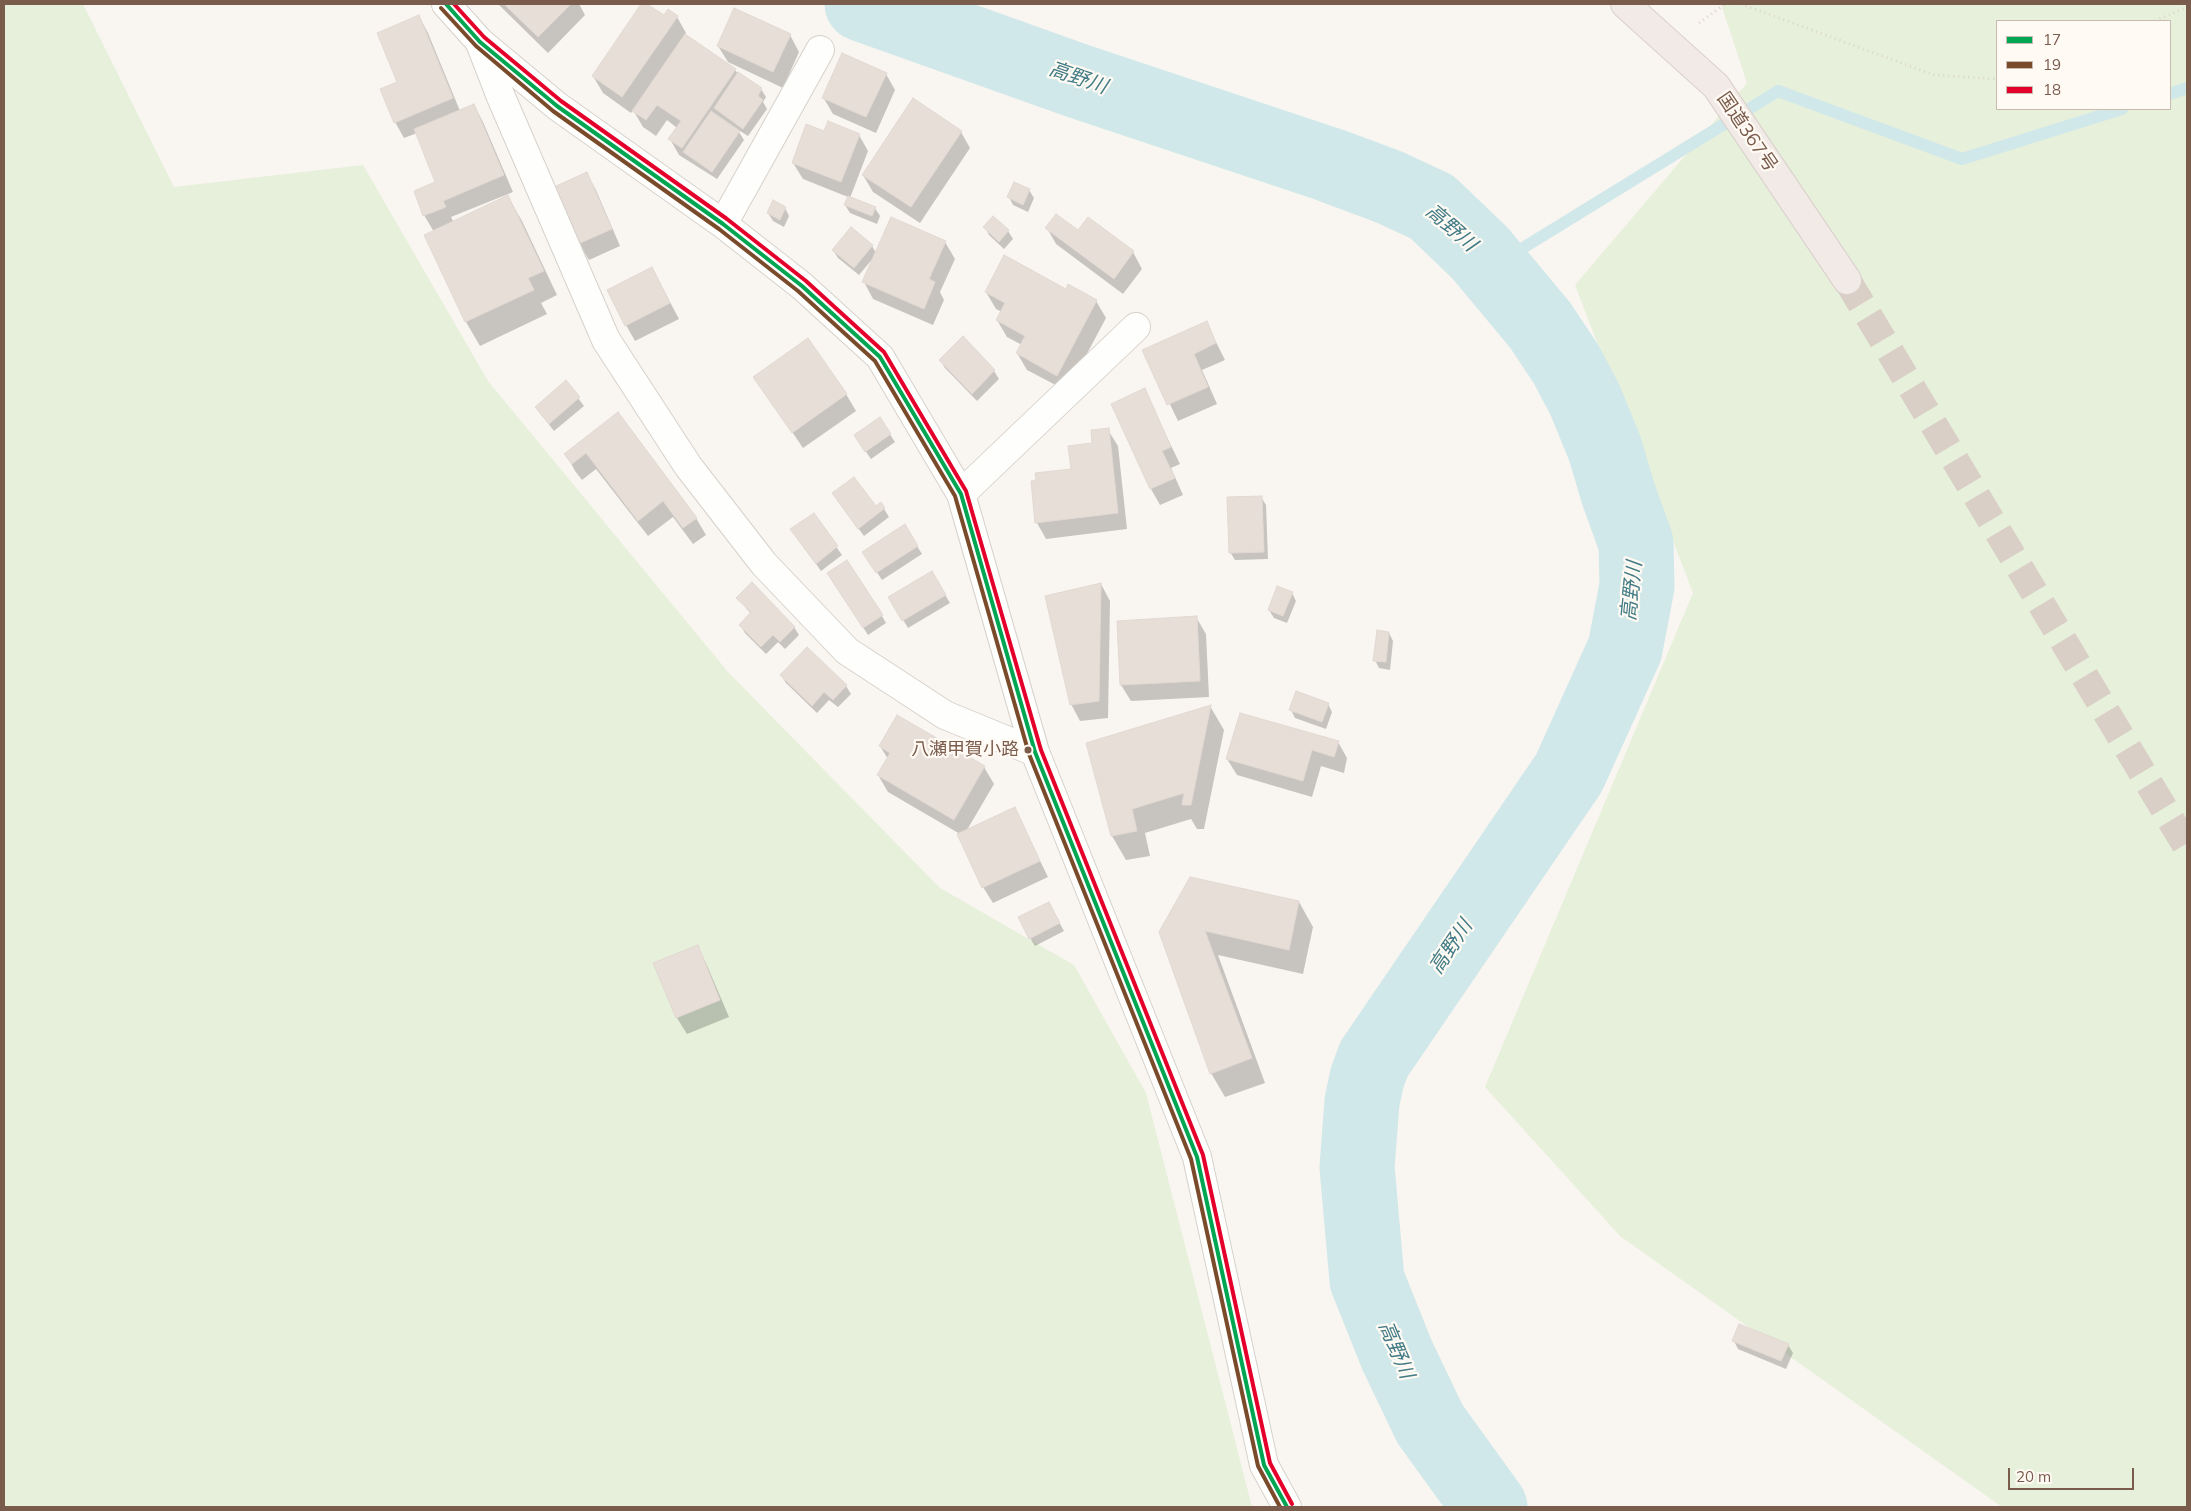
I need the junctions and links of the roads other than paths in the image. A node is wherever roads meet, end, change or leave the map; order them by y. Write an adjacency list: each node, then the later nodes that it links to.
1 (446, 4): 3 (street)
2 (1625, 4): 6 (highway, 国道367号)
3 (480, 42): 5 (street); 9 (street)
4 (820, 50): 5 (street)
5 (723, 224): 8 (street)
6 (1847, 280)
7 (1136, 326): 8 (street)
8 (961, 494): 9 (street)
9 (1035, 752): 10 (street)
10 (1287, 1507)

